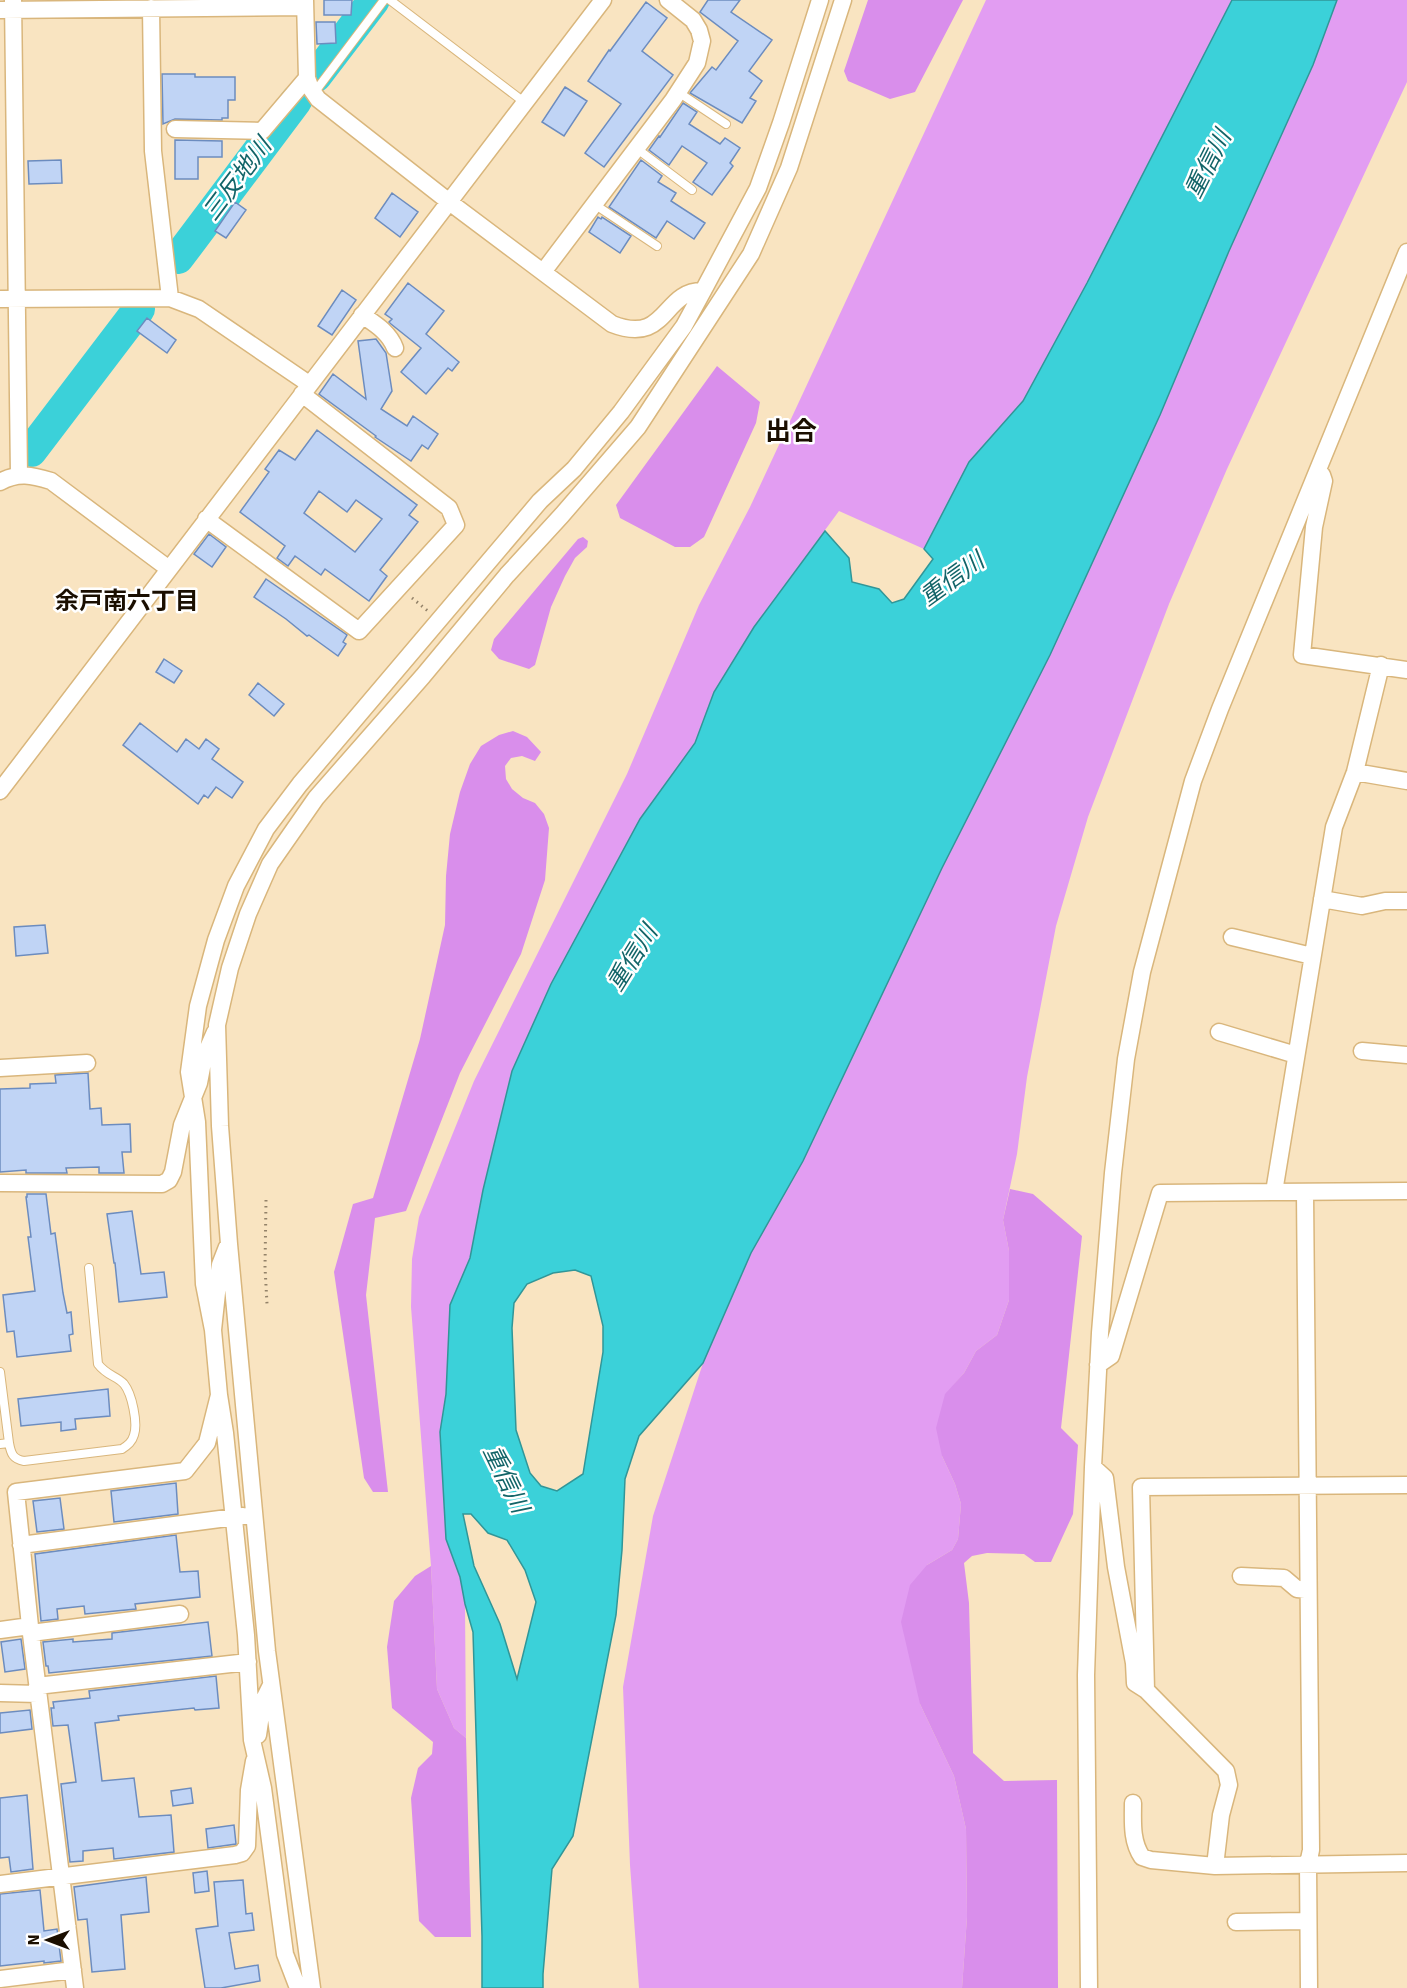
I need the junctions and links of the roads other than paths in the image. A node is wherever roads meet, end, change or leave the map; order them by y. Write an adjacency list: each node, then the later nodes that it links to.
1 (384, 0): 10 (lane)
2 (390, 0): 12 (lane)
3 (603, 0): 12 (street)
4 (668, 0): 11 (street)
5 (820, 0): 16 (street)
6 (843, 0): 22 (street)
7 (305, 3): 9 (street); 10 (street)
8 (9, 7): 9 (street); 25 (street)
9 (151, 8): 26 (street)
10 (310, 85): 14 (street); 18 (street)
11 (678, 92): 13 (lane); 15 (street)
12 (524, 102): 18 (street)
13 (726, 124)
14 (175, 129)
15 (636, 148): 17 (lane); 19 (street)
16 (758, 188): 22 (street); 24 (street)
17 (692, 190)
18 (448, 201): 23 (street); 28 (street)
19 (594, 204): 20 (lane); 23 (street)
20 (657, 246)
21 (1407, 252): 31 (street)
22 (751, 254): 45 (street)
23 (543, 272): 24 (street)
24 (704, 291): 52 (street)
25 (18, 298): 26 (street); 27 (street); 32 (street)
26 (170, 298): 30 (street)
27 (0, 299)
28 (362, 315): 29 (street); 30 (street)
29 (395, 348)
30 (305, 389): 34 (street); 34 (street)
31 (1320, 469): 36 (street); 60 (street)
32 (19, 475): 33 (street); 35 (street)
33 (0, 482)
34 (206, 519): 35 (street)
35 (168, 569): 40 (street)
36 (1381, 665): 37 (street); 38 (street)
37 (1407, 670)
38 (1354, 772): 39 (street); 41 (street)
39 (1407, 781)
40 (0, 791)
41 (1322, 899): 42 (street); 44 (street)
42 (1407, 901)
43 (1232, 937): 44 (street)
44 (1312, 956): 48 (street)
45 (217, 1025): 52 (street); 57 (street)
46 (1219, 1032): 48 (street)
47 (1362, 1052): 49 (street)
48 (1296, 1055): 55 (street)
49 (1407, 1055)
50 (87, 1063): 51 (street)
51 (0, 1068)
52 (193, 1099): 53 (street); 59 (street)
53 (0, 1183)
54 (1407, 1191): 56 (street)
55 (1274, 1192): 56 (street); 60 (street)
56 (1305, 1193): 66 (street)
57 (229, 1244): 59 (street); 67 (street)
58 (89, 1268): 63 (lane)
59 (213, 1330): 62 (street)
60 (1098, 1365): 64 (street)
61 (0, 1372): 63 (lane)
62 (219, 1395): 68 (street); 69 (street)
63 (5, 1443)
64 (1093, 1467): 78 (street); 94 (street)
65 (1407, 1485): 66 (street)
66 (1307, 1486): 71 (street); 78 (street)
67 (255, 1515): 68 (street); 76 (street)
68 (233, 1517): 69 (street); 75 (street)
69 (21, 1545): 74 (street)
70 (1241, 1576): 71 (street)
71 (1308, 1590): 83 (street)
72 (180, 1614): 74 (street)
73 (0, 1630): 74 (street)
74 (31, 1630): 77 (street)
75 (248, 1662): 77 (street); 80 (street)
76 (272, 1684): 80 (street); 93 (street)
77 (38, 1690): 79 (street); 85 (street)
78 (1146, 1690): 84 (street)
79 (0, 1693)
80 (255, 1758): 85 (street); 92 (street)
81 (1133, 1803): 84 (street)
82 (1407, 1863): 83 (street)
83 (1308, 1864): 84 (street); 87 (street)
84 (1215, 1866)
85 (60, 1875): 86 (street); 89 (street)
86 (0, 1884)
87 (1308, 1921): 88 (street); 95 (street)
88 (1236, 1922)
89 (73, 1970): 90 (street); 91 (street)
90 (0, 1979)
91 (75, 1988)
92 (298, 1988)
93 (312, 1988)
94 (1089, 1988)
95 (1309, 1988)

